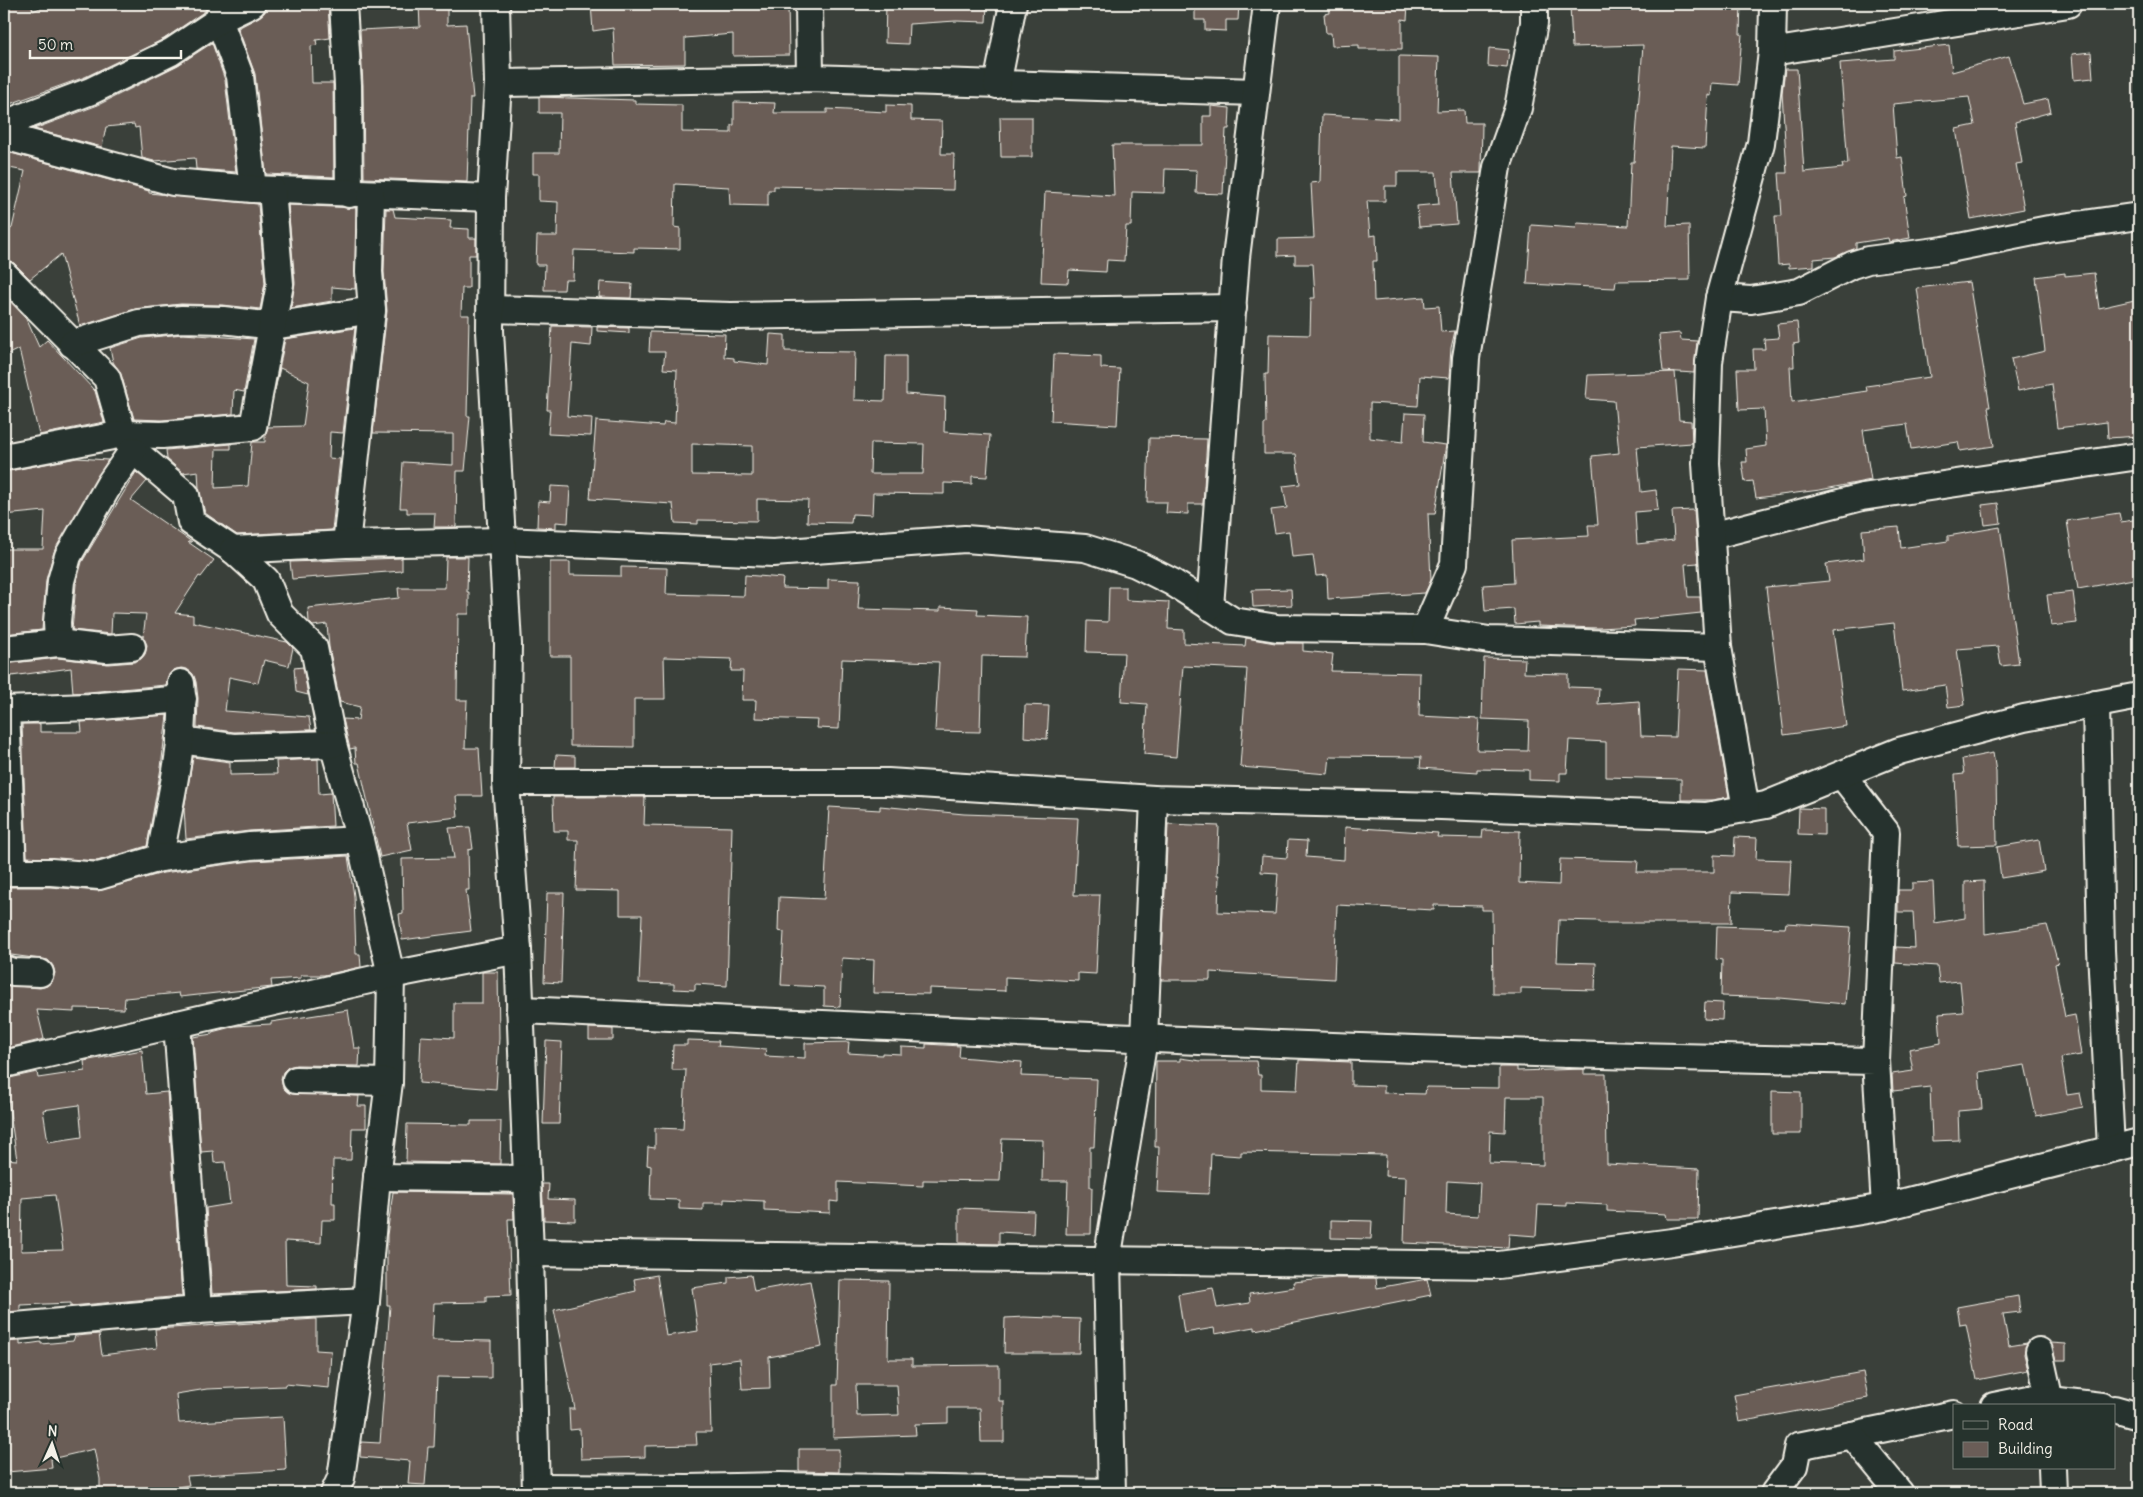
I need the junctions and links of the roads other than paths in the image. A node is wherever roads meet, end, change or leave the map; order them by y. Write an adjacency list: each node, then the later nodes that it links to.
1 (252, 4): 10 (street)
2 (344, 4): 19 (street)
3 (496, 4): 13 (street)
4 (809, 4): 12 (street)
5 (1013, 4): 14 (street)
6 (1267, 4): 15 (street)
7 (1534, 4): 37 (street)
8 (1773, 4): 11 (street)
9 (2068, 4): 11 (street)
10 (220, 12): 16 (street); 18 (street)
11 (1772, 52): 23 (street)
12 (810, 78): 13 (street); 14 (street)
13 (498, 83): 20 (street)
14 (997, 86): 15 (street)
15 (1256, 92): 24 (street)
16 (4, 124)
17 (4, 136): 18 (street)
18 (262, 190): 19 (street); 27 (street)
19 (360, 194): 20 (street); 26 (street)
20 (491, 198): 25 (street)
21 (2139, 216): 23 (street)
22 (4, 274): 28 (street)
23 (1719, 298): 32 (street)
24 (1233, 308): 25 (street); 36 (street)
25 (491, 309): 33 (street)
26 (372, 310): 27 (street); 34 (street)
27 (274, 326): 28 (street); 29 (street)
28 (72, 344): 29 (street)
29 (128, 442): 31 (street); 35 (street); 38 (street)
30 (2139, 456): 32 (street)
31 (4, 457)
32 (1711, 536): 40 (street)
33 (504, 541): 34 (street); 36 (street); 48 (street)
34 (346, 544): 35 (street)
35 (233, 550): 46 (street)
36 (1210, 606): 37 (street)
37 (1425, 630): 40 (street)
38 (58, 643): 39 (street); 41 (street)
39 (132, 646)
40 (1718, 647): 50 (street)
41 (4, 649)
42 (2139, 696): 43 (street)
43 (2096, 704): 47 (street); 66 (street)
44 (5, 710): 45 (street); 53 (street)
45 (180, 740): 46 (street); 52 (street)
46 (333, 744): 51 (street)
47 (1842, 775): 50 (street); 61 (street)
48 (506, 782): 49 (street); 54 (street)
49 (1154, 799): 50 (street); 60 (street)
50 (1746, 809)
51 (360, 840): 52 (street); 57 (street)
52 (160, 858): 53 (street)
53 (8, 872)
54 (518, 950): 57 (street); 58 (street)
55 (4, 969): 56 (street)
56 (40, 973)
57 (391, 975): 59 (street); 64 (street)
58 (520, 1010): 60 (street); 68 (street)
59 (177, 1024): 62 (street); 73 (street)
60 (1144, 1039): 61 (street); 71 (street)
61 (1876, 1061): 69 (street)
62 (4, 1064)
63 (296, 1080): 64 (street)
64 (389, 1082): 67 (street)
65 (2139, 1142): 66 (street)
66 (2111, 1148): 69 (street)
67 (377, 1177): 68 (street); 72 (street)
68 (526, 1180): 70 (street)
69 (1885, 1207): 71 (street)
70 (530, 1253): 71 (street); 84 (street)
71 (1107, 1260): 87 (street)
72 (366, 1302): 73 (street); 86 (street)
73 (198, 1310): 74 (street)
74 (4, 1328)
75 (2039, 1351): 76 (street)
76 (2051, 1403): 77 (street); 78 (street)
77 (2004, 1404)
78 (2068, 1404)
79 (2116, 1410): 81 (street)
80 (1953, 1414): 82 (street)
81 (2139, 1416)
82 (1852, 1435): 88 (street); 89 (street)
83 (2052, 1470): 90 (street)
84 (536, 1490): 85 (street)
85 (780, 1490): 87 (street)
86 (334, 1493)
87 (1112, 1493)
88 (1774, 1493)
89 (1900, 1493)
90 (2053, 1493)

